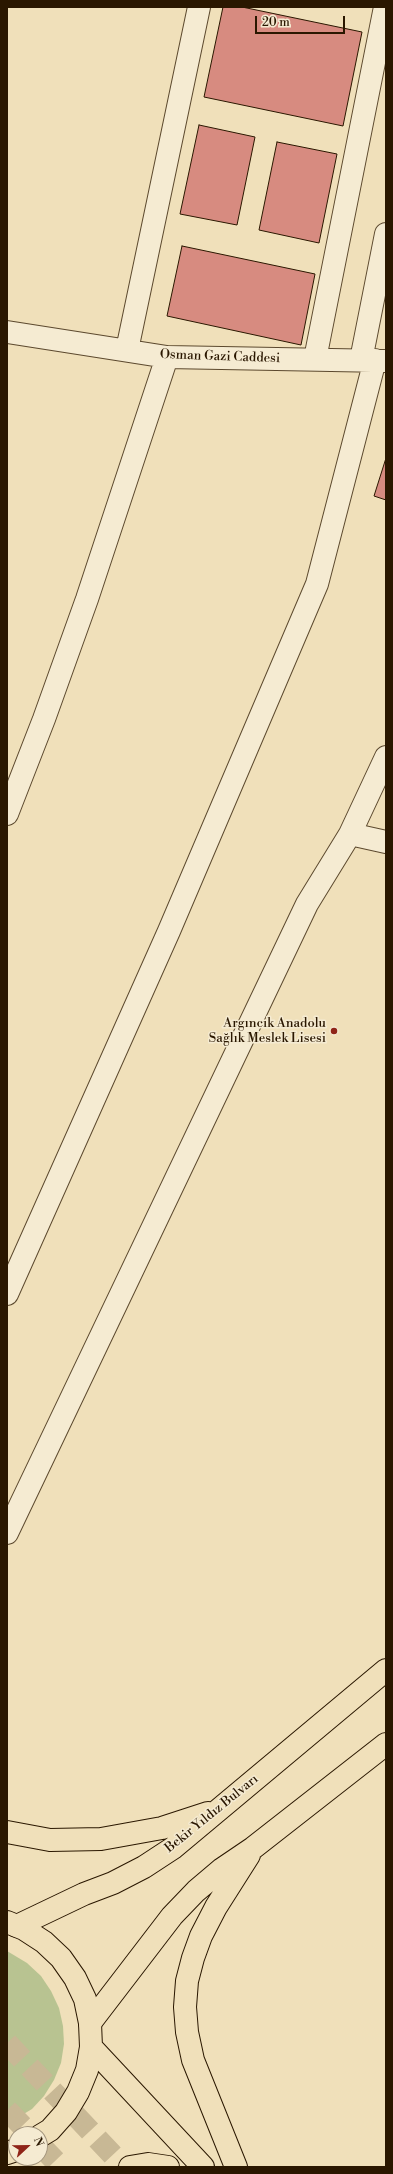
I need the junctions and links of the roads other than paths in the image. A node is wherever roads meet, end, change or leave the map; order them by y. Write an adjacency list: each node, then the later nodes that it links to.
1 (199, 7): 5 (street)
2 (384, 7): 7 (street)
3 (386, 234): 8 (street)
4 (7, 332): 5 (street, Osman Gazi Caddesi)
5 (127, 350): 6 (street, Osman Gazi Caddesi)
6 (167, 357): 7 (street, Osman Gazi Caddesi); 10 (street)
7 (315, 359): 8 (street, Osman Gazi Caddesi)
8 (374, 360): 14 (street)
9 (386, 757): 12 (street)
10 (15, 768): 11 (street)
11 (7, 814)
12 (350, 834): 13 (street); 15 (street)
13 (386, 842)
14 (7, 1294)
15 (7, 1533)
16 (386, 1670): 18 (main road, Bekir Yıldız Bulvarı)
17 (386, 1744): 20 (main road)
18 (222, 1807): 19 (main road); 21 (main road, Bekir Yıldız Bulvarı)
19 (7, 1832)
20 (253, 1848): 22 (main road); 28 (main road)
21 (12, 1924): 22 (main road)
22 (90, 2023): 23 (main road)
23 (91, 2047): 24 (main road); 27 (main road)
24 (48, 2131)
25 (130, 2167): 26 (main road)
26 (168, 2167)
27 (203, 2167)
28 (236, 2167)

